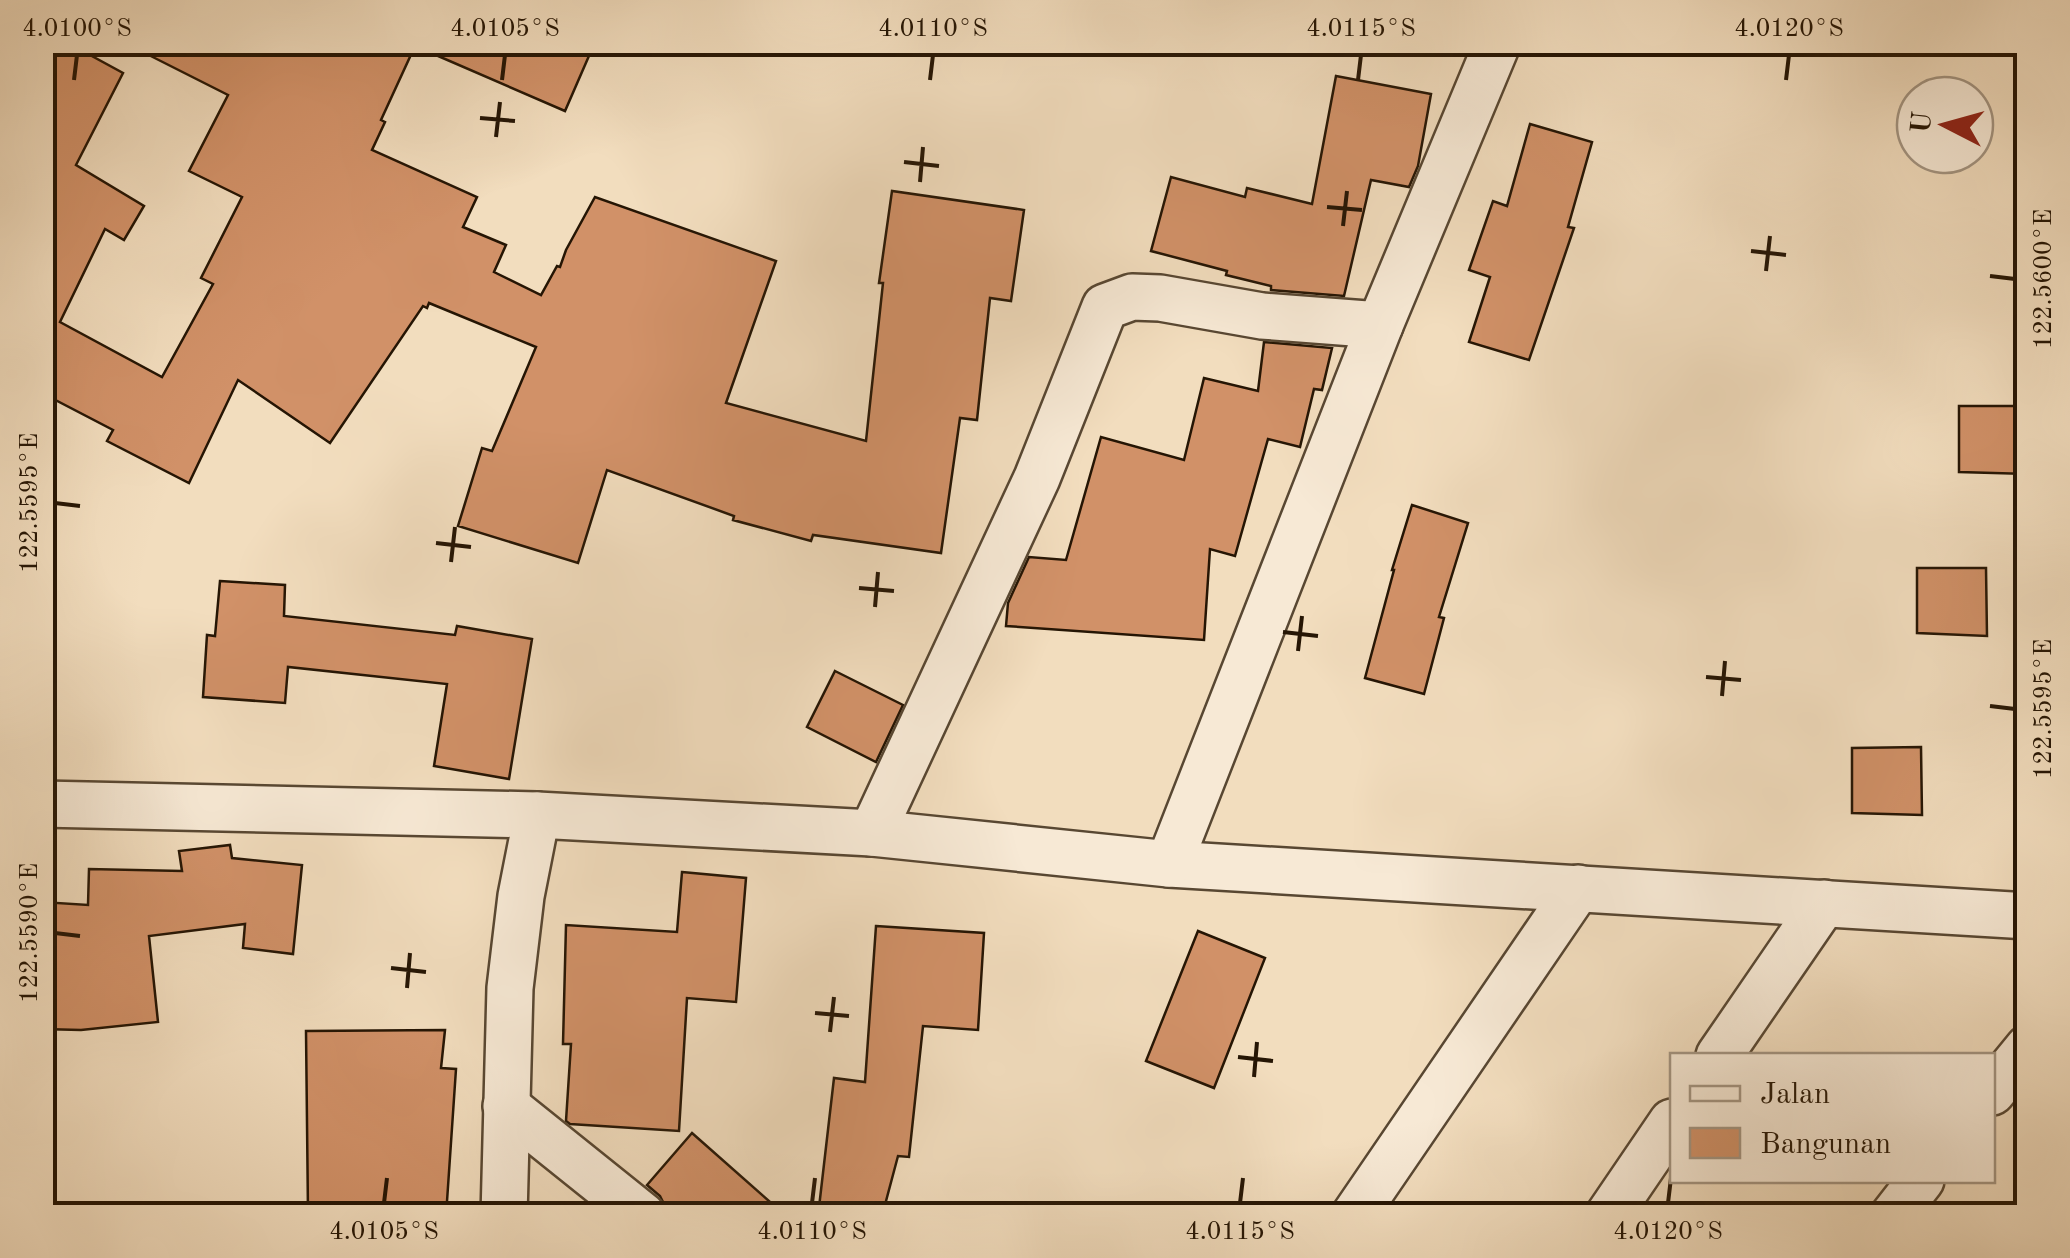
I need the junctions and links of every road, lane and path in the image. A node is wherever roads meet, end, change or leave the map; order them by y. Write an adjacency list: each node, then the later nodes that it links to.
1 (1498, 42): 2 (street)
2 (1380, 325): 5 (street); 6 (street)
3 (42, 804): 4 (street)
4 (537, 815): 5 (street); 13 (street)
5 (872, 833): 6 (street)
6 (1169, 864): 7 (street)
7 (1578, 888): 8 (street); 18 (street)
8 (1824, 903): 9 (street); 11 (street)
9 (2028, 916)
10 (2028, 1048): 12 (street)
11 (1720, 1053)
12 (1995, 1088)
13 (506, 1106): 16 (street); 17 (street)
14 (1670, 1125): 19 (street)
15 (1919, 1183): 20 (street)
16 (504, 1216)
17 (643, 1216)
18 (1354, 1216)
19 (1608, 1216)
20 (1892, 1216)

